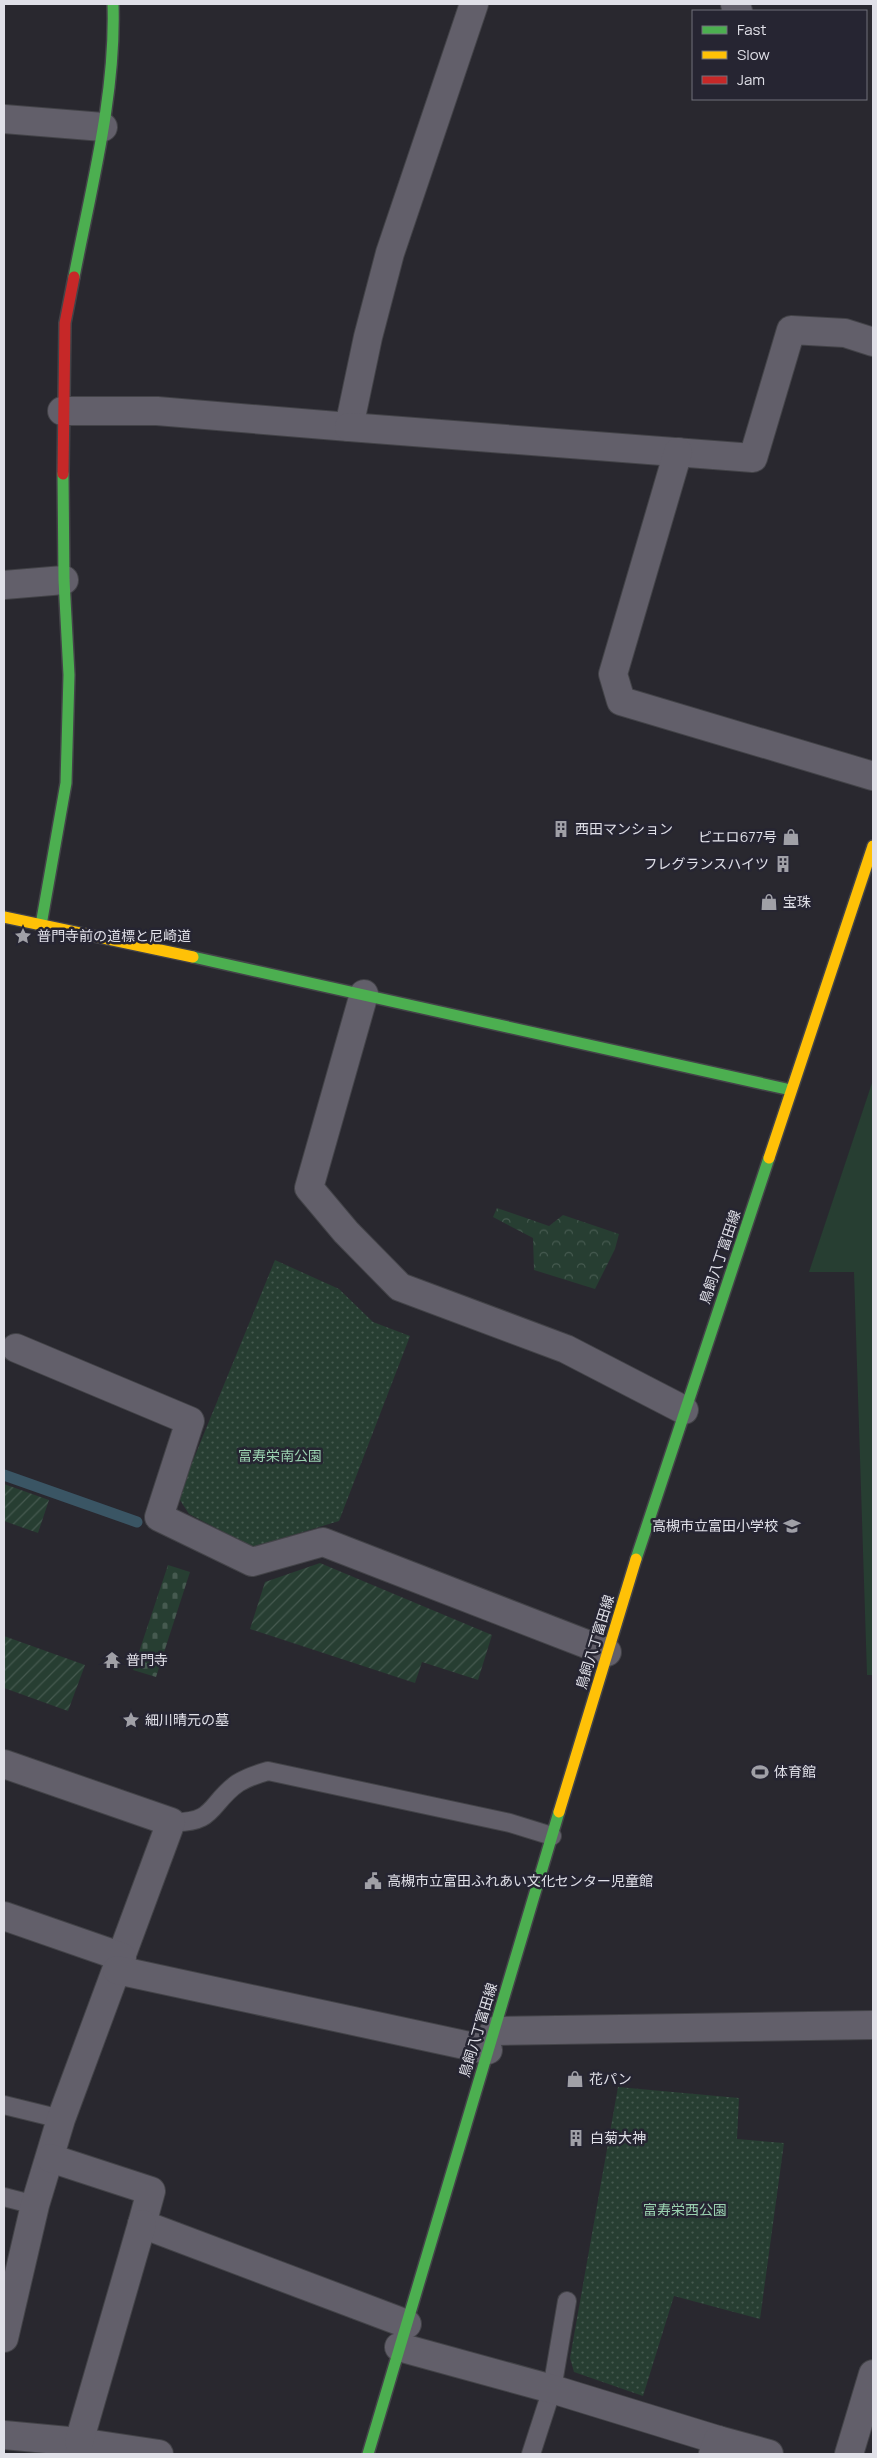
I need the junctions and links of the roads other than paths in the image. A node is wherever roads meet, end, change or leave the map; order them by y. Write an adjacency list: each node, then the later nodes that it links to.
1 (113, 4): 4 (street)
2 (474, 4): 7 (street)
3 (4, 120): 4 (street)
4 (103, 127): 6 (street)
5 (873, 342): 8 (street)
6 (62, 410): 7 (street); 9 (street)
7 (349, 426): 8 (street)
8 (678, 452): 11 (street)
9 (64, 580): 10 (street); 14 (street)
10 (4, 585)
11 (873, 776)
12 (873, 846): 16 (street, 鳥飼八丁富田線)
13 (4, 917): 14 (street)
14 (41, 925): 15 (street)
15 (364, 994): 16 (street); 18 (street)
16 (791, 1090): 18 (street, 鳥飼八丁富田線)
17 (16, 1348): 19 (street)
18 (684, 1410): 19 (street, 鳥飼八丁富田線)
19 (607, 1652): 22 (street, 鳥飼八丁富田線)
20 (4, 1764): 21 (street)
21 (171, 1822): 22 (lane); 24 (street)
22 (552, 1836): 26 (street, 鳥飼八丁富田線)
23 (4, 1916): 24 (street)
24 (120, 1963): 26 (street); 28 (street)
25 (873, 2025): 26 (street)
26 (491, 2041): 34 (street, 鳥飼八丁富田線)
27 (4, 2105): 28 (lane)
28 (61, 2119): 29 (street)
29 (50, 2158): 31 (street); 32 (street)
30 (4, 2196): 31 (lane)
31 (35, 2205): 35 (street)
32 (142, 2224): 34 (street); 39 (street)
33 (567, 2300): 37 (lane)
34 (403, 2336): 37 (street); 42 (street, 鳥飼八丁富田線)
35 (4, 2338)
36 (873, 2374): 45 (street)
37 (552, 2389): 40 (street); 43 (lane)
38 (4, 2435): 39 (street)
39 (79, 2442): 41 (street)
40 (716, 2447): 44 (street)
41 (159, 2454)
42 (368, 2454)
43 (531, 2454)
44 (769, 2454)
45 (849, 2454)

